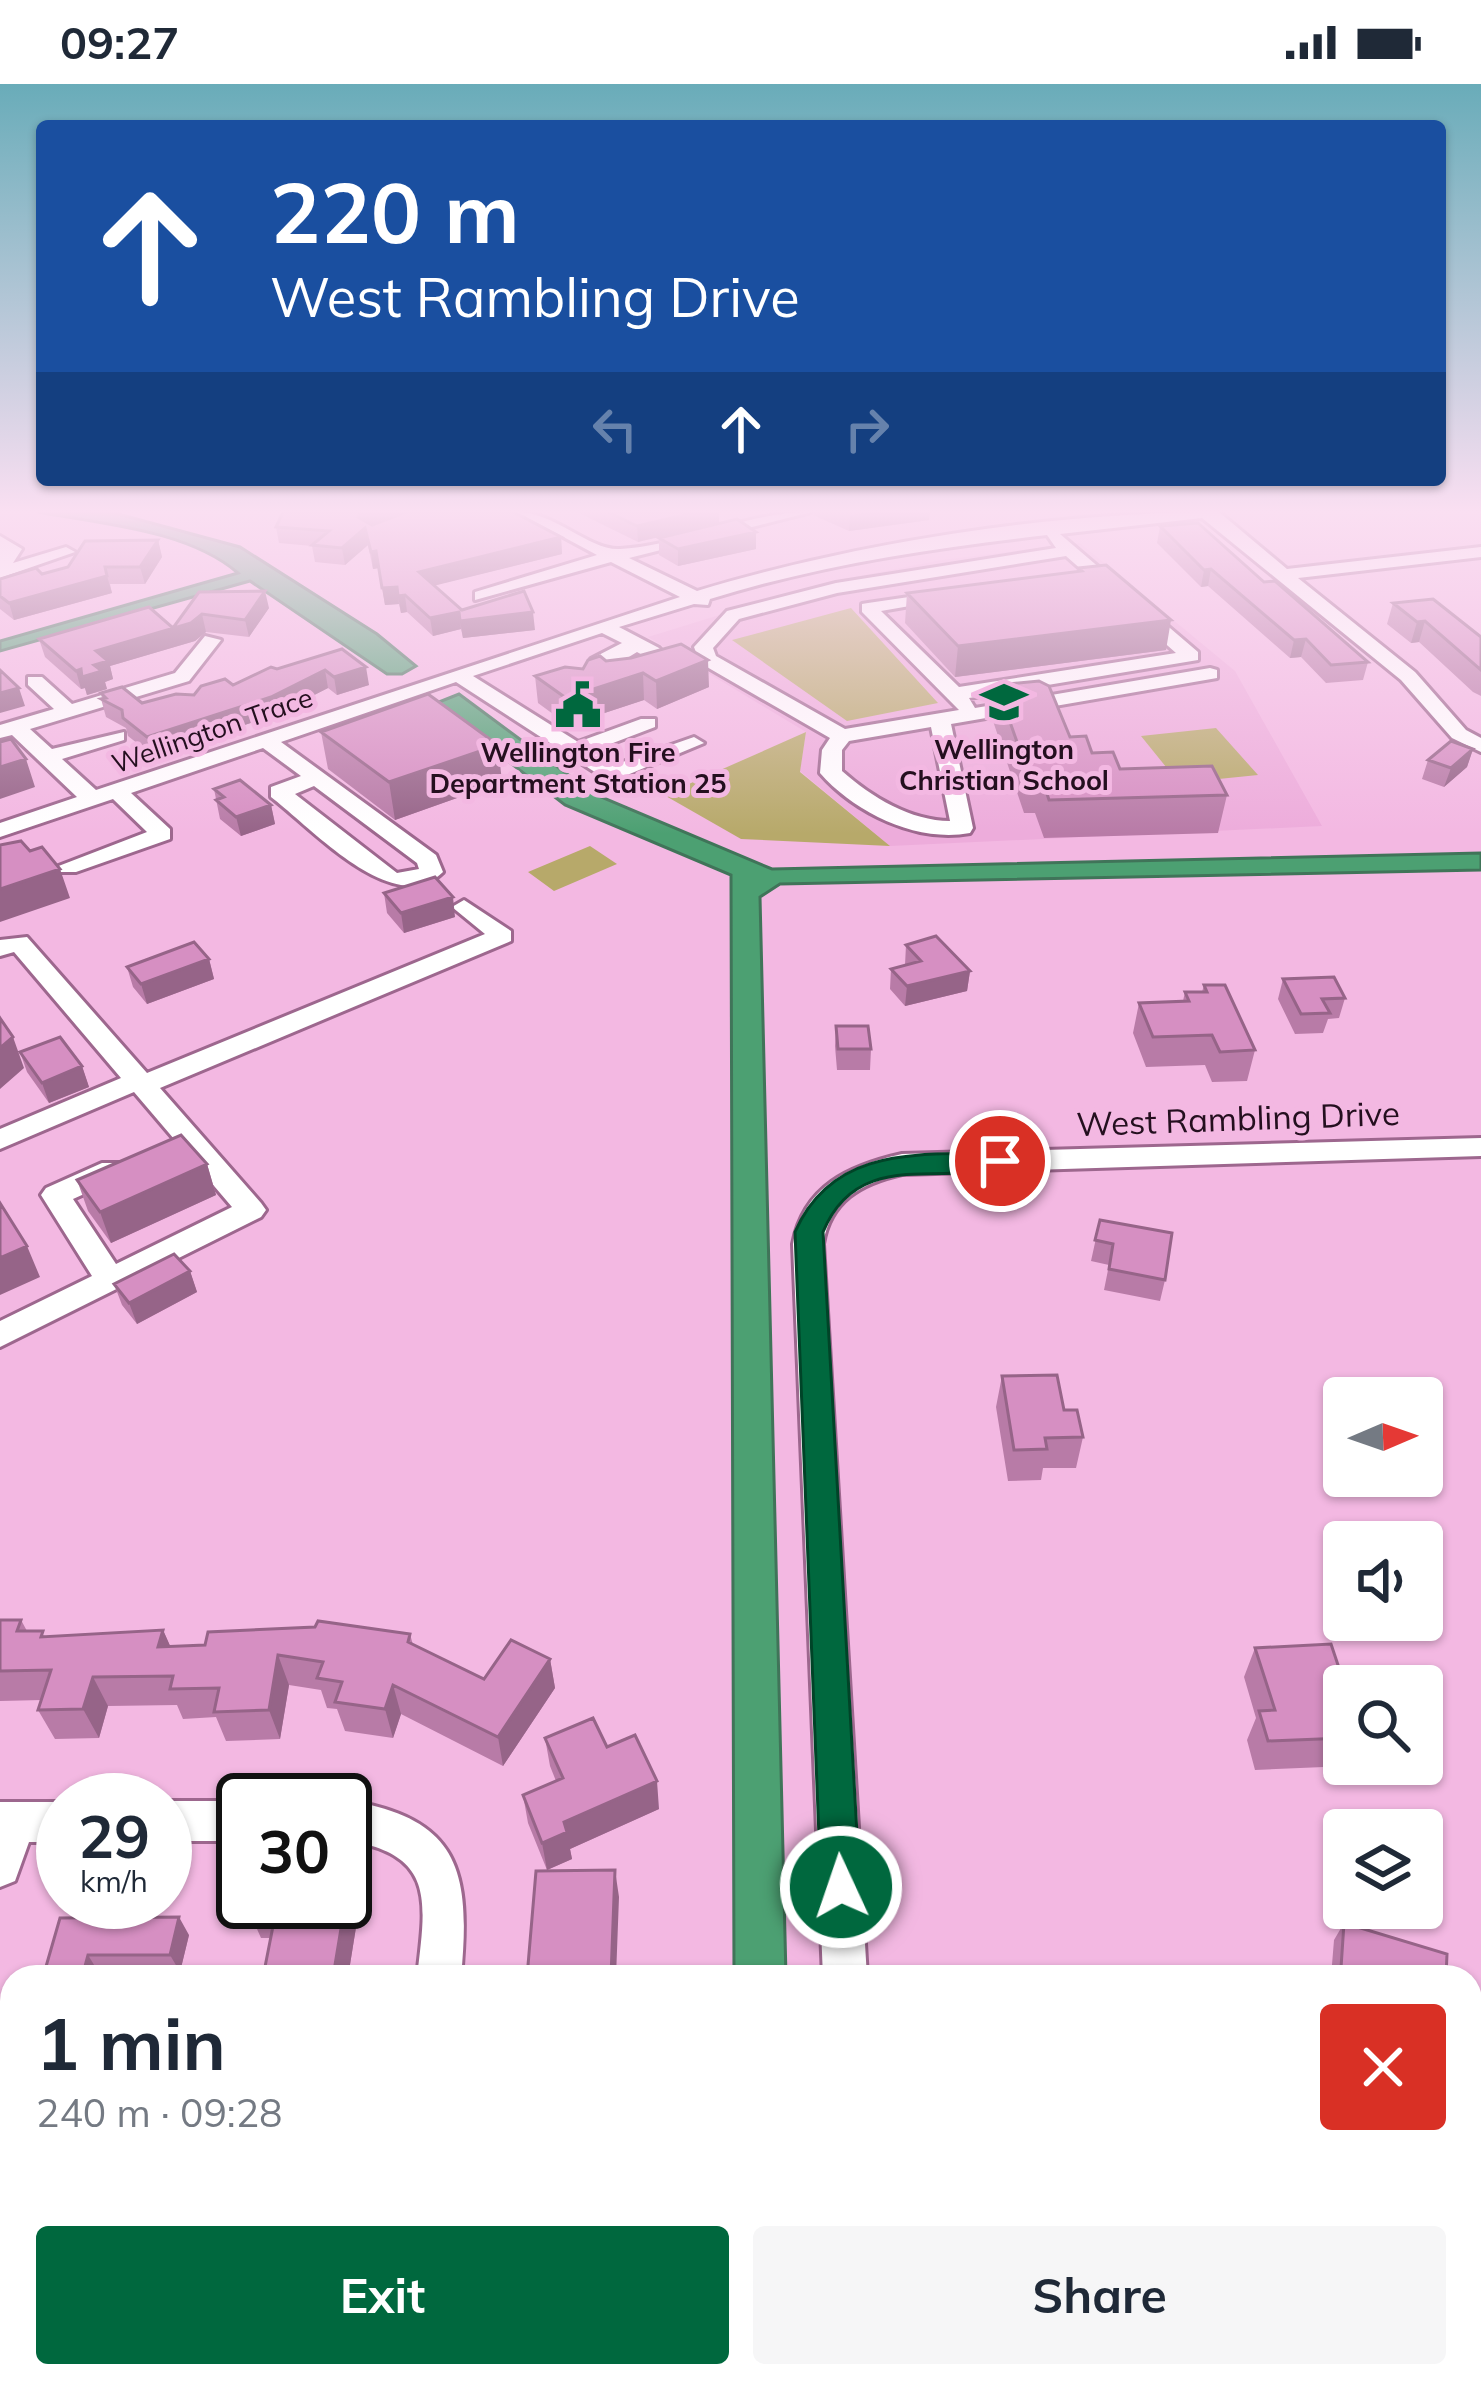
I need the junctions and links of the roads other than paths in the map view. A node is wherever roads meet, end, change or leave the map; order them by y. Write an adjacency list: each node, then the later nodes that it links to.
1 (623, 619): 6 (street, Wellington Trace)
2 (729, 619): 25 (street)
3 (880, 619): 15 (street)
4 (1148, 619): 15 (street)
5 (1338, 619): 28 (street)
6 (603, 626): 8 (street); 9 (street, Wellington Trace)
7 (212, 640): 13 (street)
8 (632, 641)
9 (524, 652): 10 (street); 12 (street, Wellington Trace)
10 (551, 670)
11 (1210, 674): 19 (street)
12 (458, 675): 16 (street, Wellington Trace); 29 (street)
13 (177, 678): 17 (street); 18 (street)
14 (35, 681): 18 (street)
15 (955, 694): 19 (street)
16 (380, 701): 20 (street); 26 (street, Wellington Trace)
17 (191, 705)
18 (68, 711): 23 (street)
19 (974, 714): 21 (street)
20 (405, 716)
21 (940, 721): 25 (street); 25 (street)
22 (648, 723): 29 (street)
23 (8, 729): 30 (street)
24 (116, 736): 30 (street)
25 (842, 736)
26 (265, 740): 31 (street); 32 (street, Wellington Trace)
27 (694, 742): 29 (street)
28 (1481, 746)
29 (576, 750)
30 (48, 757): 33 (street)
31 (314, 768): 31 (street)
32 (116, 790): 33 (street, Wellington Trace); 35 (street)
33 (92, 799): 34 (street, Wellington Trace)
34 (0, 830)
35 (68, 867)
36 (464, 907): 38 (street)
37 (0, 949): 38 (street)
38 (141, 1083): 39 (street); 40 (street)
39 (0, 1140)
40 (165, 1146): 42 (street); 42 (street)
41 (1481, 1147): 48 (street, West Rambling Drive)
42 (110, 1280): 43 (street)
43 (0, 1334)
44 (8, 1822): 46 (street)
45 (372, 1823): 47 (street)
46 (0, 1867)
47 (441, 1965)
48 (844, 1965)

